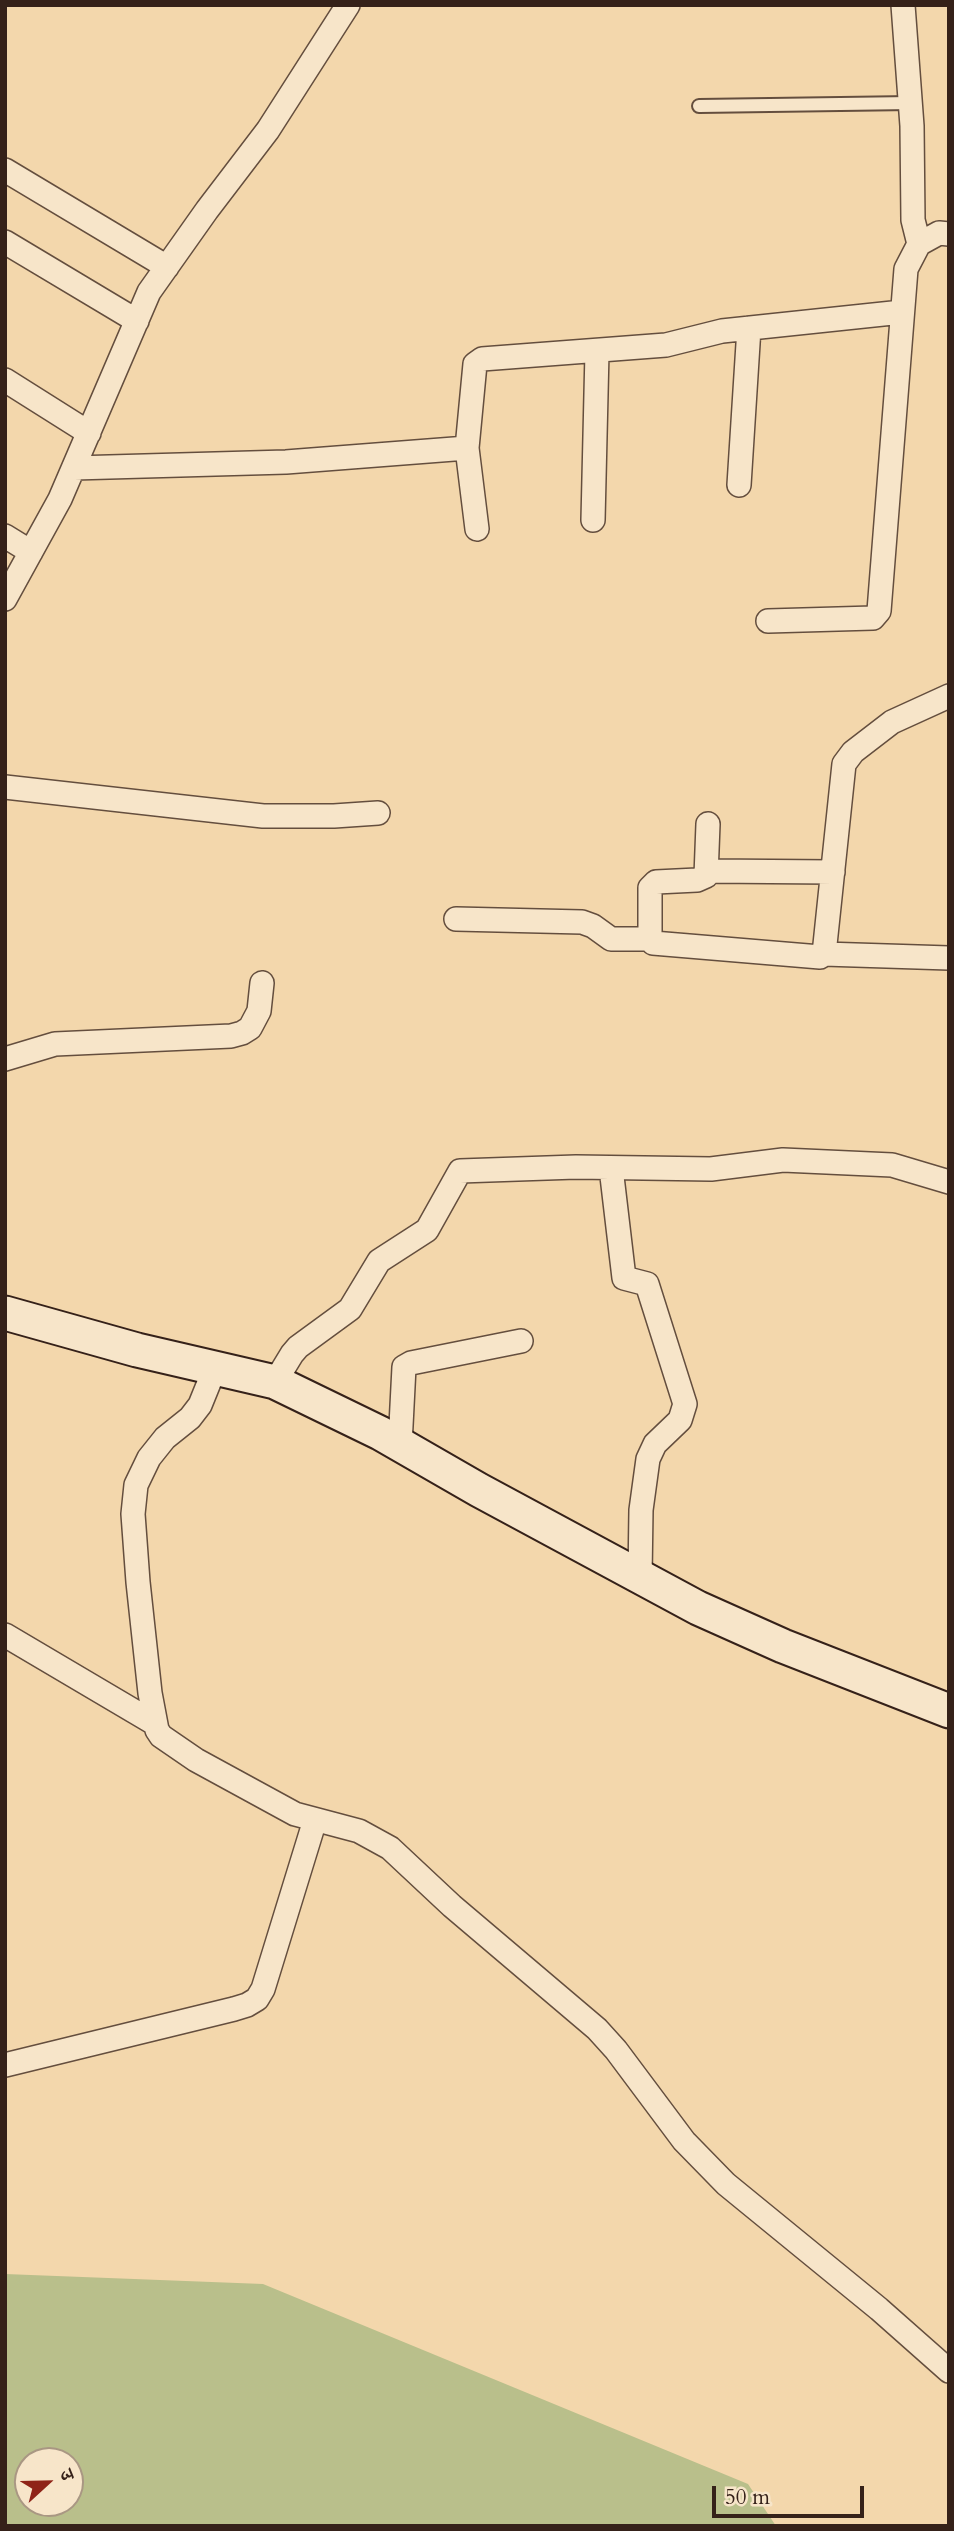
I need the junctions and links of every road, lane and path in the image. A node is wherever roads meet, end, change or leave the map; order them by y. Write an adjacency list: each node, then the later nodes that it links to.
1 (348, 5): 9 (street)
2 (903, 5): 3 (street)
3 (911, 103): 4 (lane); 8 (street)
4 (699, 106)
5 (5, 170): 9 (street)
6 (949, 234): 8 (street)
7 (5, 242): 11 (street)
8 (919, 244): 10 (street)
9 (167, 267): 11 (street)
10 (902, 312): 12 (street); 24 (street)
11 (138, 321): 15 (street)
12 (749, 328): 13 (street); 18 (street)
13 (597, 352): 16 (street); 19 (street)
14 (5, 380): 15 (street)
15 (89, 433): 17 (street)
16 (467, 448): 17 (street); 20 (street)
17 (74, 468): 22 (street)
18 (739, 485)
19 (593, 520)
20 (477, 529)
21 (5, 536): 22 (street)
22 (31, 552): 23 (street)
23 (5, 599)
24 (768, 621)
25 (949, 696): 30 (street)
26 (5, 787): 27 (street)
27 (378, 813)
28 (708, 824): 29 (street)
29 (708, 871): 30 (street); 32 (street)
30 (833, 872): 33 (street)
31 (456, 919): 32 (street)
32 (650, 939): 33 (street)
33 (824, 954): 34 (street)
34 (949, 958)
35 (262, 984): 36 (street)
36 (5, 1059)
37 (611, 1168): 38 (street); 42 (street); 44 (street)
38 (949, 1182)
39 (5, 1313): 41 (street)
40 (521, 1341): 43 (street)
41 (215, 1368): 42 (street); 47 (street)
42 (275, 1382): 43 (street)
43 (400, 1445): 44 (street)
44 (640, 1577): 46 (street)
45 (5, 1635): 47 (street)
46 (949, 1711)
47 (154, 1723): 48 (street)
48 (315, 1819): 49 (street); 50 (street)
49 (5, 2065)
50 (949, 2371)

